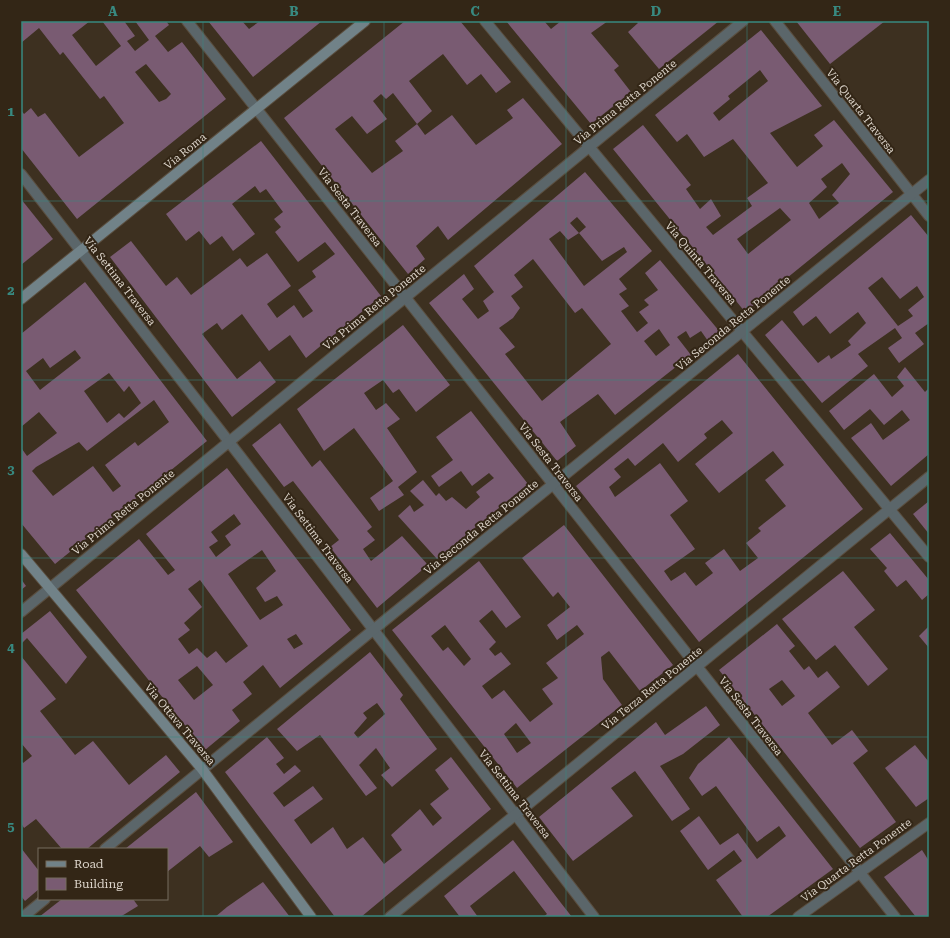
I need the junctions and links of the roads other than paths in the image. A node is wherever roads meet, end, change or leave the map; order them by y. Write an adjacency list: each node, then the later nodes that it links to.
1 (187, 21): 6 (street, Via Sesta Traversa)
2 (365, 21): 6 (street, Via Roma)
3 (485, 21): 7 (street, Via Quinta Traversa)
4 (743, 21): 7 (street, Via Prima Retta Ponente)
5 (775, 21): 10 (street, Via Quarta Traversa)
6 (257, 109): 12 (street, Via Roma); 13 (street, Via Sesta Traversa)
7 (589, 146): 13 (street, Via Prima Retta Ponente); 15 (street, Via Quinta Traversa)
8 (21, 174): 12 (street, Via Settima Traversa)
9 (929, 180): 10 (street, Via Seconda Retta Ponente)
10 (912, 194): 11 (street, Via Quarta Traversa); 15 (street, Via Seconda Retta Ponente)
11 (929, 216)
12 (80, 250): 14 (street, Via Roma); 16 (street, Via Settima Traversa)
13 (405, 297): 16 (street, Via Prima Retta Ponente); 18 (street, Via Sesta Traversa)
14 (21, 299)
15 (742, 331): 18 (street, Via Seconda Retta Ponente); 19 (street, Via Quinta Traversa)
16 (229, 442): 22 (street, Via Prima Retta Ponente); 24 (street, Via Settima Traversa)
17 (929, 477): 19 (street, Via Terza Retta Ponente)
18 (553, 484): 24 (street, Via Seconda Retta Ponente); 25 (street, Via Sesta Traversa)
19 (889, 509): 21 (street, Via Quinta Traversa); 25 (street, Via Terza Retta Ponente)
20 (21, 554): 22 (street, Via Ottava Traversa)
21 (929, 557)
22 (50, 588): 23 (street, Via Prima Retta Ponente); 26 (street, Via Ottava Traversa)
23 (21, 612)
24 (373, 630): 26 (street, Via Seconda Retta Ponente); 27 (street, Via Settima Traversa)
25 (697, 666): 27 (street, Via Terza Retta Ponente); 30 (street, Via Sesta Traversa)
26 (202, 769): 29 (street, Via Seconda Retta Ponente); 33 (street, Via Ottava Traversa)
27 (516, 814): 34 (street, Via Terza Retta Ponente); 35 (street, Via Settima Traversa)
28 (929, 823): 30 (street, Via Quarta Retta Ponente)
29 (106, 848)
30 (860, 873): 36 (street, Via Quarta Retta Ponente); 37 (street, Via Sesta Traversa)
31 (44, 900): 32 (street)
32 (23, 917)
33 (311, 917)
34 (390, 917)
35 (594, 917)
36 (798, 917)
37 (895, 917)

